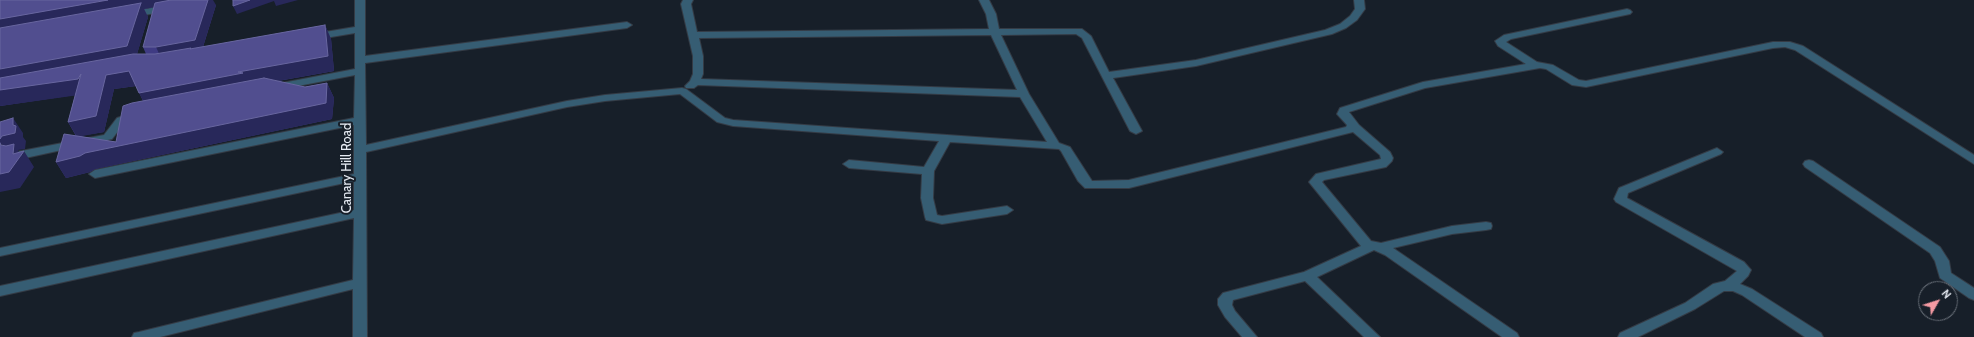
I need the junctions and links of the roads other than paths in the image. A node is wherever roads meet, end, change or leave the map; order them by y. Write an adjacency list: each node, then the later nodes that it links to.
1 (360, 0): 9 (street, Canary Hill Road)
2 (688, 0): 11 (street)
3 (984, 0): 10 (street)
4 (1359, 0): 15 (street)
5 (179, 6): 7 (street)
6 (1628, 12): 14 (street)
7 (116, 18)
8 (627, 25): 13 (street)
9 (361, 29): 12 (street); 13 (street, Canary Hill Road)
10 (995, 32): 11 (street); 15 (street); 19 (street)
11 (693, 35): 16 (street)
12 (300, 40)
13 (361, 66): 17 (street); 21 (street, Canary Hill Road)
14 (1535, 66): 22 (street); 29 (street)
15 (1106, 76): 23 (street)
16 (695, 82): 18 (street); 19 (street)
17 (268, 89)
18 (682, 91): 24 (street); 26 (street)
19 (1024, 94): 25 (street)
20 (145, 113): 28 (street)
21 (361, 120): 26 (street, Canary Hill Road); 33 (street)
22 (1353, 126): 25 (street); 38 (street)
23 (1136, 131)
24 (947, 138): 25 (street); 32 (street)
25 (1055, 146)
26 (361, 150): 34 (street, Canary Hill Road)
27 (1717, 152): 42 (street)
28 (16, 156)
29 (1974, 160)
30 (849, 164): 32 (street)
31 (1809, 164): 44 (street)
32 (928, 171): 35 (street)
33 (96, 174)
34 (361, 176): 36 (street, Canary Hill Road); 39 (street)
35 (1007, 210)
36 (361, 212): 41 (street, Canary Hill Road); 43 (street)
37 (1486, 226): 38 (street)
38 (1375, 247): 40 (street); 49 (street)
39 (0, 252)
40 (1308, 276): 47 (street); 48 (street)
41 (360, 283): 45 (street); 46 (street, Canary Hill Road)
42 (1729, 286): 50 (street); 51 (street)
43 (0, 291)
44 (1974, 295)
45 (139, 337)
46 (360, 337)
47 (1250, 337)
48 (1373, 337)
49 (1512, 337)
50 (1625, 337)
51 (1816, 337)

